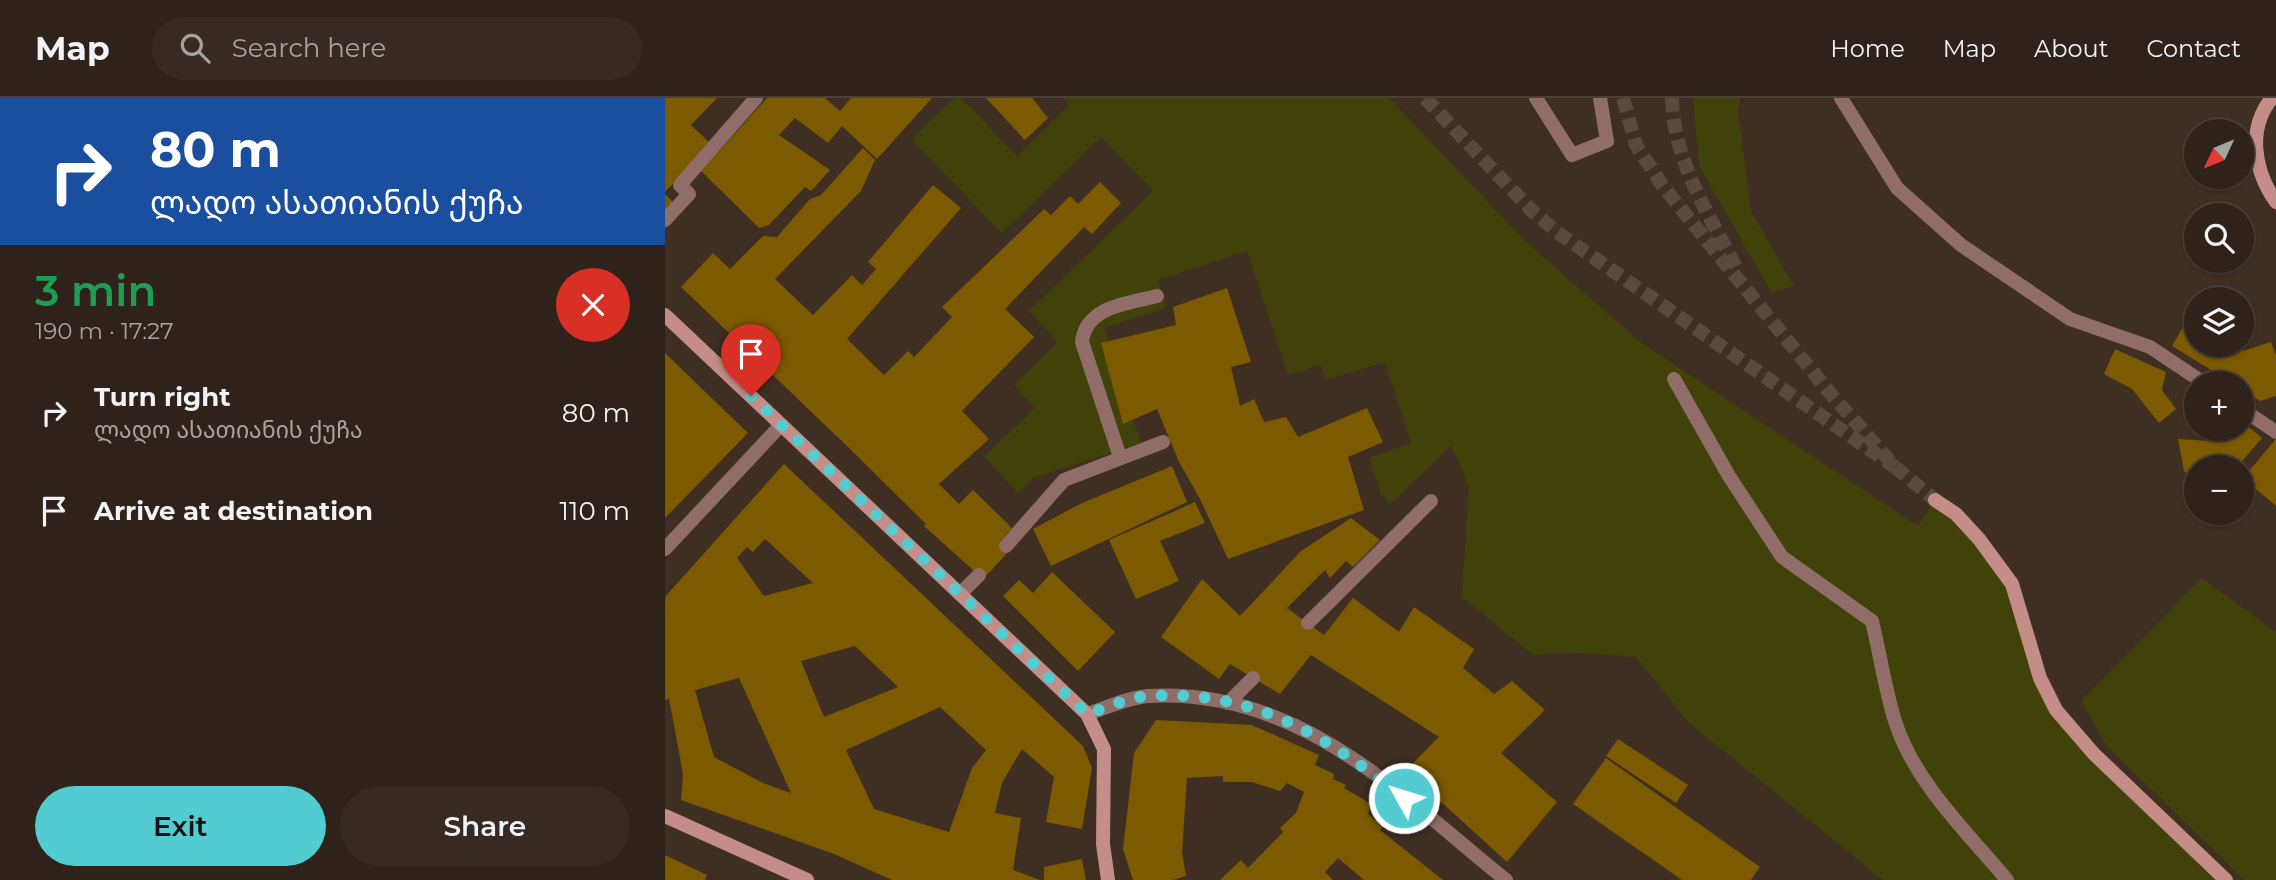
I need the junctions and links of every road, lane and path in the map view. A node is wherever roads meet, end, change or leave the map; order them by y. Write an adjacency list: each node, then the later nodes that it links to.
1 (756, 98): 7 (street)
2 (1536, 98): 3 (street)
3 (1600, 98)
4 (1840, 98): 10 (street)
5 (2273, 98): 6 (main road)
6 (2276, 202)
7 (665, 220)
8 (1157, 296): 16 (street)
9 (665, 315): 13 (main road)
10 (2186, 371)
11 (1674, 379): 31 (street)
12 (2254, 416): 14 (street)
13 (781, 425): 20 (street); 22 (main road)
14 (2276, 432)
15 (1163, 442): 16 (street)
16 (1120, 457): 19 (street)
17 (1934, 500): 32 (main road)
18 (1430, 501): 23 (street)
19 (1006, 545)
20 (665, 550)
21 (979, 575): 22 (street)
22 (960, 594): 26 (main road)
23 (1308, 623)
24 (1253, 678): 25 (street)
25 (1228, 703): 26 (street); 30 (street)
26 (1087, 714): 29 (main road)
27 (665, 816): 28 (main road)
28 (807, 880)
29 (1108, 880)
30 (1506, 880)
31 (2007, 880)
32 (2226, 880)

